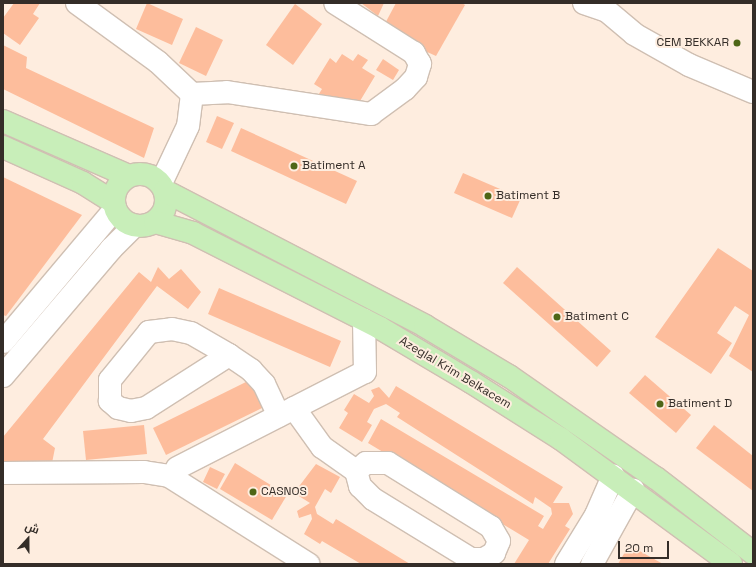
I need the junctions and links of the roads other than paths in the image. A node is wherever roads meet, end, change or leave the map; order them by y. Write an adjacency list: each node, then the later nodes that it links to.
1 (76, 3): 5 (street)
2 (335, 3): 5 (street)
3 (584, 3): 4 (street)
4 (753, 92)
5 (192, 94): 9 (street)
6 (3, 121): 8 (main road)
7 (3, 147): 10 (main road)
8 (129, 176): 9 (main road); 10 (main road)
9 (163, 187): 11 (main road); 22 (main road)
10 (114, 205): 11 (main road); 13 (street)
11 (145, 224): 12 (main road, Azeglal Krim Belkacem); 15 (street)
12 (364, 320): 16 (street); 20 (main road, Azeglal Krim Belkacem)
13 (6, 333)
14 (229, 355): 14 (street); 16 (street)
15 (3, 376)
16 (286, 412): 17 (street); 18 (street)
17 (177, 468)
18 (356, 471): 18 (street)
19 (3, 473): 23 (street)
20 (613, 476): 21 (main road, Azeglal Krim Belkacem); 24 (street)
21 (633, 490): 25 (street); 26 (main road, Azeglal Krim Belkacem)
22 (753, 553)
23 (308, 564)
24 (566, 564)
25 (592, 564)
26 (731, 564)

